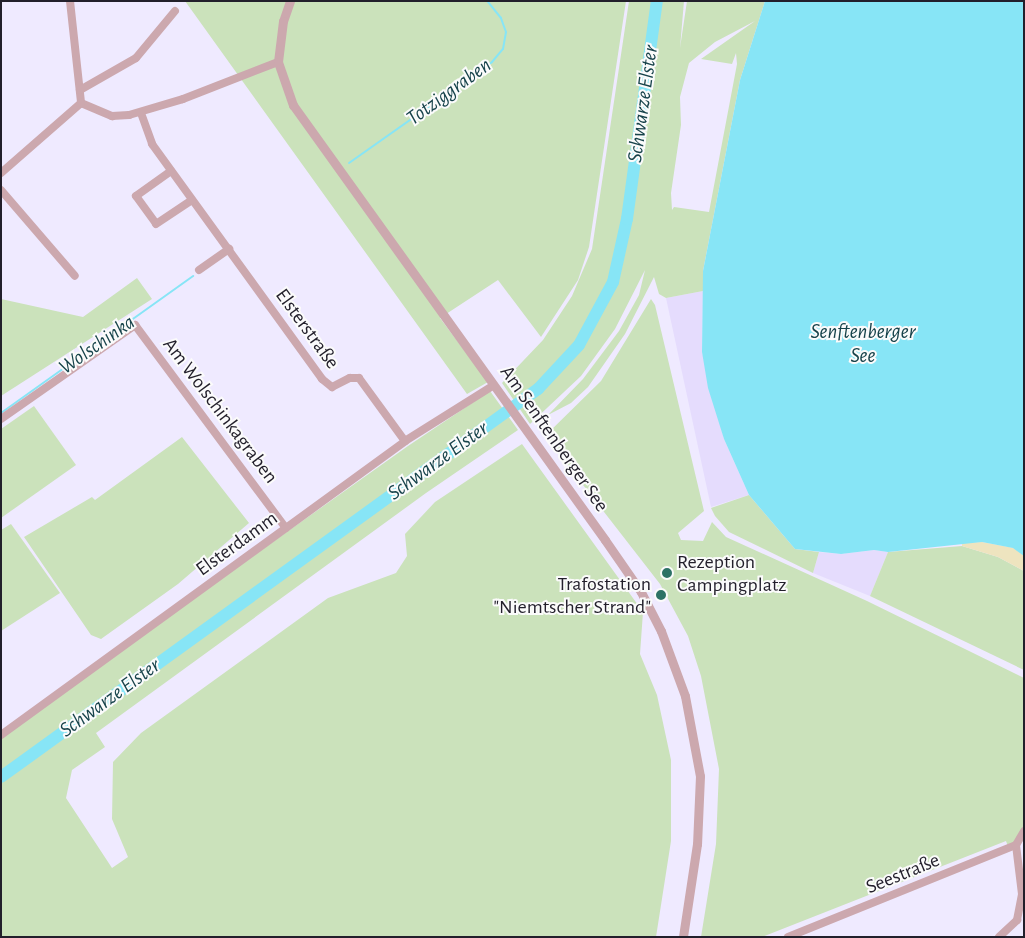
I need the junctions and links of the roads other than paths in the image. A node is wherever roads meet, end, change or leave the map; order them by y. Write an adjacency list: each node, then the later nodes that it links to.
1 (70, 1): 5 (street)
2 (290, 1): 4 (street, Am Senftenberger See)
3 (175, 11): 5 (street)
4 (278, 62): 7 (street); 15 (street, Am Senftenberger See)
5 (80, 90): 6 (street)
6 (82, 103): 7 (street); 9 (street)
7 (141, 113): 8 (street, Elsterstraße)
8 (171, 171): 11 (street, Elsterstraße); 11 (street)
9 (1, 173)
10 (1, 190): 14 (street)
11 (192, 200): 12 (street, Elsterstraße)
12 (229, 249): 13 (street); 17 (street, Elsterstraße)
13 (199, 270)
14 (75, 276)
15 (494, 385): 17 (street, Elsterdamm); 24 (street, Am Senftenberger See)
16 (1, 419): 18 (street, Am Wolschinkagraben)
17 (405, 441): 18 (street, Elsterdamm)
18 (286, 528): 19 (street, Elsterdamm)
19 (1, 735)
20 (1024, 831): 21 (street)
21 (1016, 845): 22 (street); 23 (street, Seestraße)
22 (1020, 921): 26 (street)
23 (802, 935): 25 (street, Seestraße)
24 (682, 937)
25 (788, 937)
26 (999, 937)

